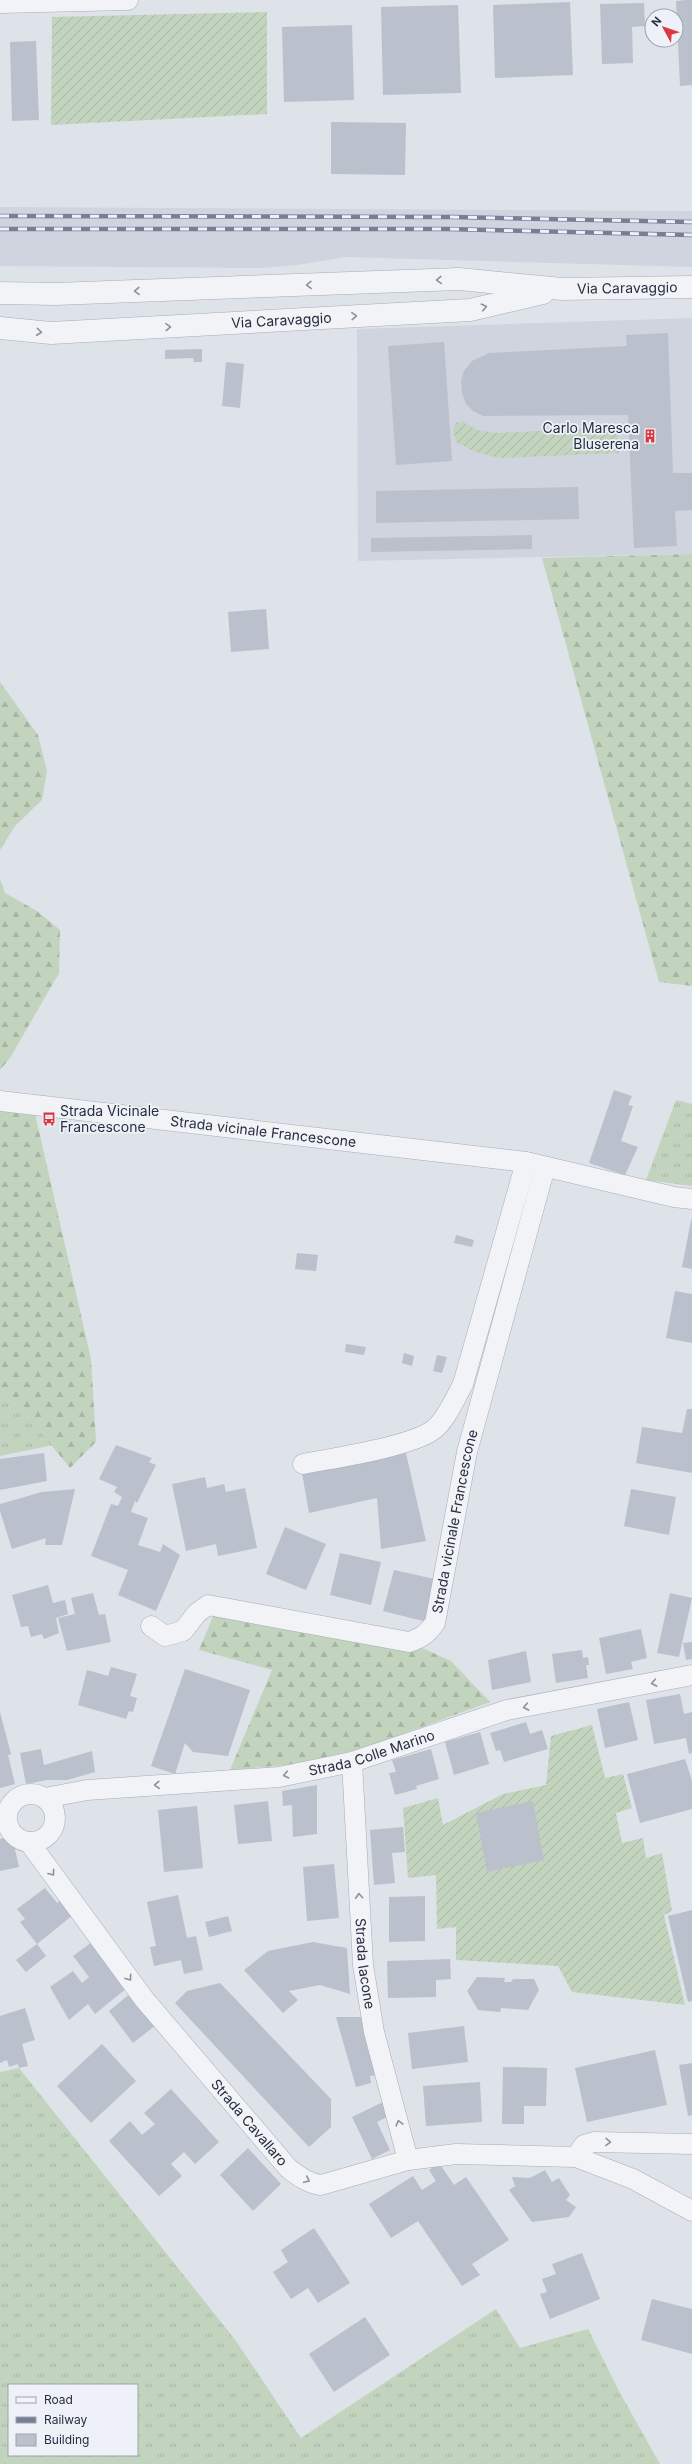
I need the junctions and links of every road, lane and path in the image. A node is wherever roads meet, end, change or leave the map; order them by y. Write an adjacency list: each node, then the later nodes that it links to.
1 (128, 0): 2 (street)
2 (0, 3)
3 (692, 287): 4 (street, Via Caravaggio)
4 (562, 289): 5 (street, Via Caravaggio, one-way to 5); 6 (street, Via Caravaggio, one-way to 4)
5 (0, 293)
6 (0, 328)
7 (0, 1101): 8 (street, Strada vicinale Francescone)
8 (526, 1162): 9 (street, Strada vicinale Francescone); 11 (street)
9 (545, 1167): 10 (street, Strada vicinale Francescone); 12 (street, Strada vicinale Francescone)
10 (692, 1199)
11 (302, 1464)
12 (151, 1626)
13 (692, 1675): 14 (street, Strada Colle Marino, one-way to 14)
14 (352, 1762): 15 (street, Strada Colle Marino, one-way to 15); 21 (street, Strada Iacone, one-way to 14)
15 (45, 1798): 16 (street); 18 (street)
16 (6, 1805): 17 (street)
17 (4, 1824): 18 (street)
18 (28, 1842): 21 (street, Strada Cavallaro, one-way to 21)
19 (692, 2144): 20 (street, one-way to 19)
20 (576, 2157): 21 (street, Strada Cavallaro); 22 (street, Strada Cavallaro)
21 (408, 2160)
22 (692, 2211)

